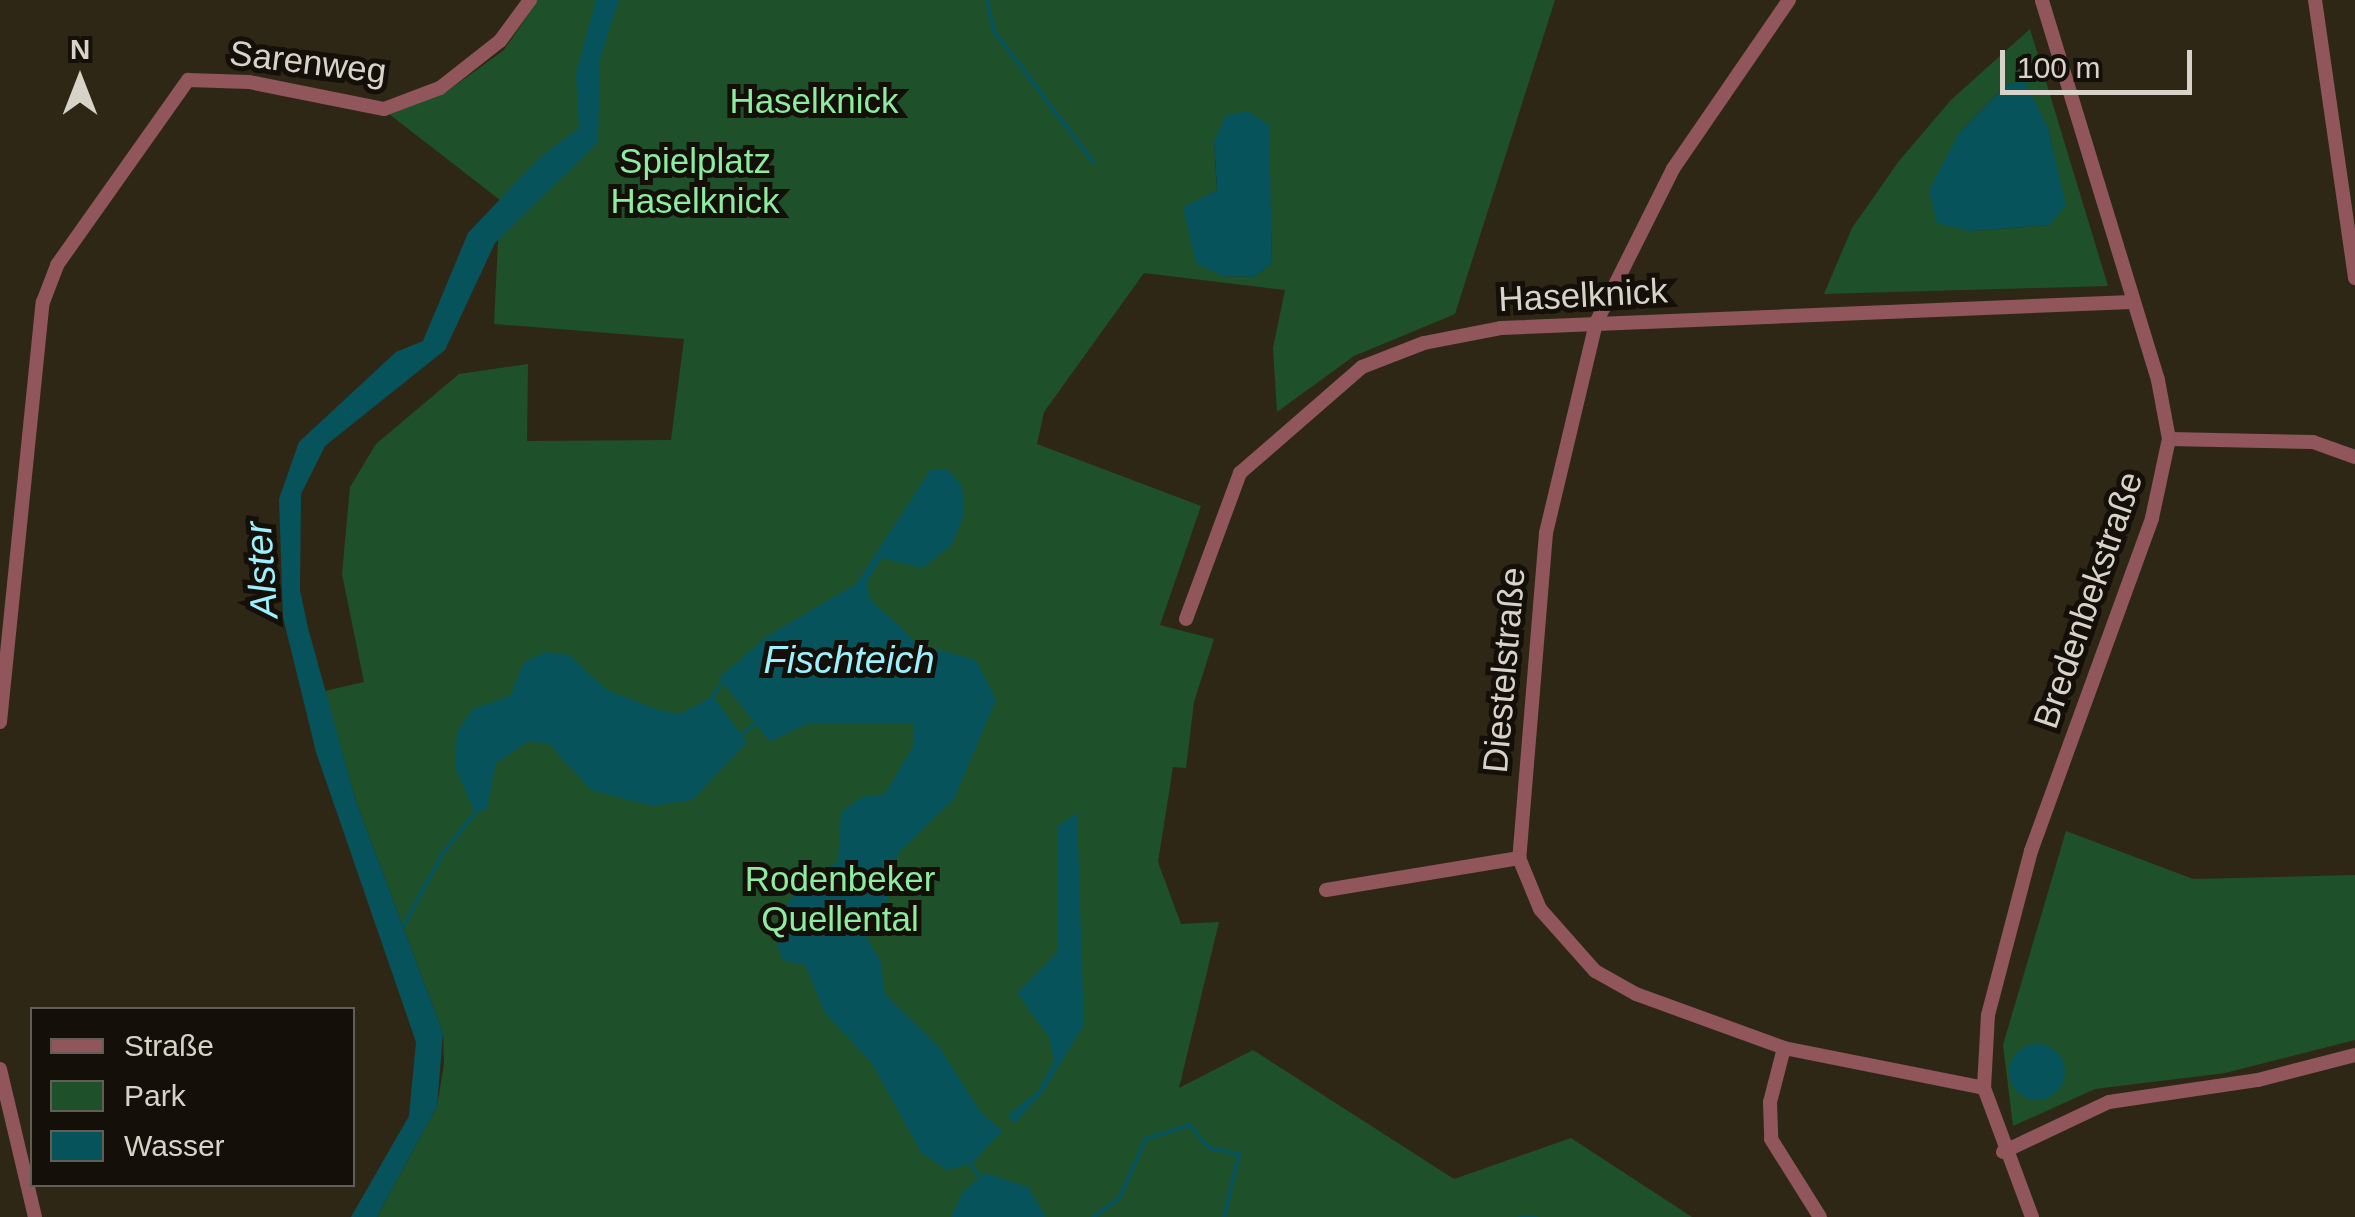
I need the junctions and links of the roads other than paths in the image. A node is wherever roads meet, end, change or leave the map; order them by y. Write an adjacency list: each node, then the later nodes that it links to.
1 (530, 0): 11 (street, Sarenweg)
2 (1790, 0): 7 (street, Diestelstraße)
3 (2042, 0): 6 (street, Bredenbekstraße)
4 (2315, 0): 5 (street)
5 (2355, 278)
6 (2131, 302): 7 (street, Haselknick); 8 (street, Bredenbekstraße)
7 (1596, 323): 10 (street, Haselknick); 12 (street, Diestelstraße)
8 (2169, 439): 9 (street); 17 (street, Bredenbekstraße)
9 (2355, 456)
10 (1186, 619)
11 (0, 722)
12 (1518, 858): 13 (street); 14 (street, Diestelstraße)
13 (1326, 890)
14 (1784, 1048): 17 (street, Diestelstraße); 19 (street)
15 (2355, 1055): 18 (street)
16 (0, 1069): 20 (street)
17 (1984, 1088): 18 (street, Bredenbekstraße)
18 (2003, 1152): 23 (street, Bredenbekstraße)
19 (1803, 1196): 21 (street); 22 (street)
20 (36, 1217)
21 (1806, 1217)
22 (1820, 1217)
23 (2032, 1217)

